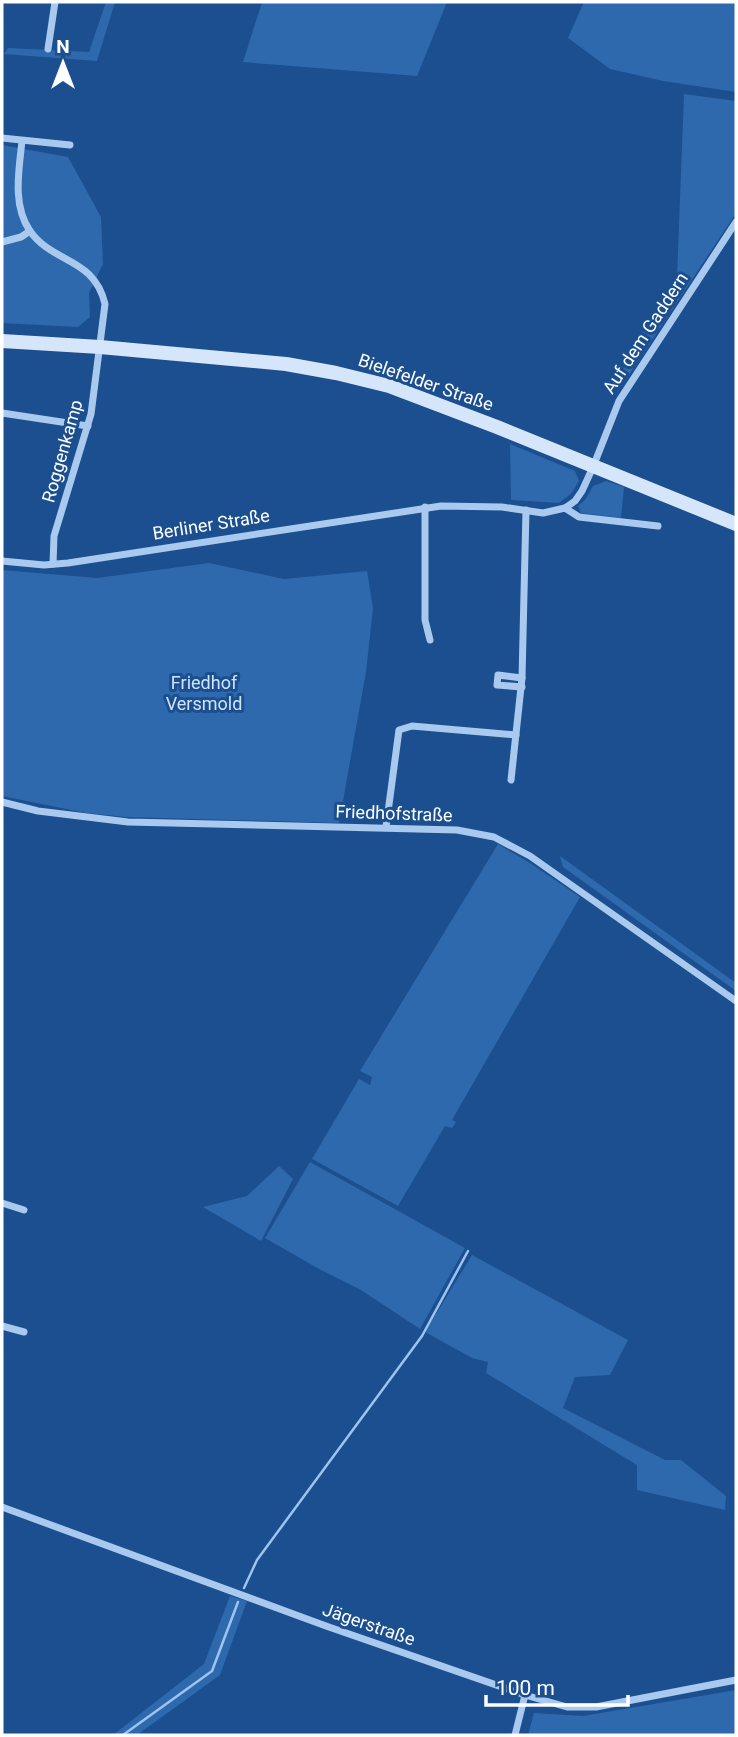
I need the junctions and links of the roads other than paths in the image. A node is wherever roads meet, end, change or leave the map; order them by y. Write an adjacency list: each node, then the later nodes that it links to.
1 (55, 2): 2 (street)
2 (48, 49)
3 (2, 138): 4 (street)
4 (22, 141): 5 (street); 7 (street)
5 (70, 145)
6 (736, 222): 13 (street, Auf dem Gaddern)
7 (30, 231): 8 (street); 10 (street, Roggenkamp)
8 (2, 242)
9 (2, 341): 10 (main road, Bielefelder Straße)
10 (100, 347): 12 (street, Roggenkamp); 13 (main road, Bielefelder Straße)
11 (2, 413): 12 (street)
12 (88, 425): 20 (street, Roggenkamp)
13 (593, 467): 15 (street); 17 (main road, Bielefelder Straße)
14 (425, 507): 16 (street, Berliner Straße); 20 (street, Berliner Straße); 21 (street)
15 (565, 508): 16 (street, Berliner Straße); 18 (street, Berliner Straße)
16 (526, 510): 22 (street)
17 (736, 524)
18 (657, 527)
19 (2, 561): 20 (street, Berliner Straße)
20 (53, 564)
21 (430, 640)
22 (522, 678): 23 (street); 23 (street)
23 (522, 687): 24 (street)
24 (516, 735): 25 (street); 27 (street)
25 (511, 780)
26 (2, 802): 27 (street, Friedhofstraße)
27 (386, 827): 28 (street, Friedhofstraße)
28 (736, 1001)
29 (2, 1203): 30 (street)
30 (24, 1210)
31 (2, 1326): 32 (street)
32 (24, 1332)
33 (2, 1507): 35 (street, Jägerstraße)
34 (736, 1680): 35 (street, Jägerstraße)
35 (524, 1695): 36 (street)
36 (515, 1735)

